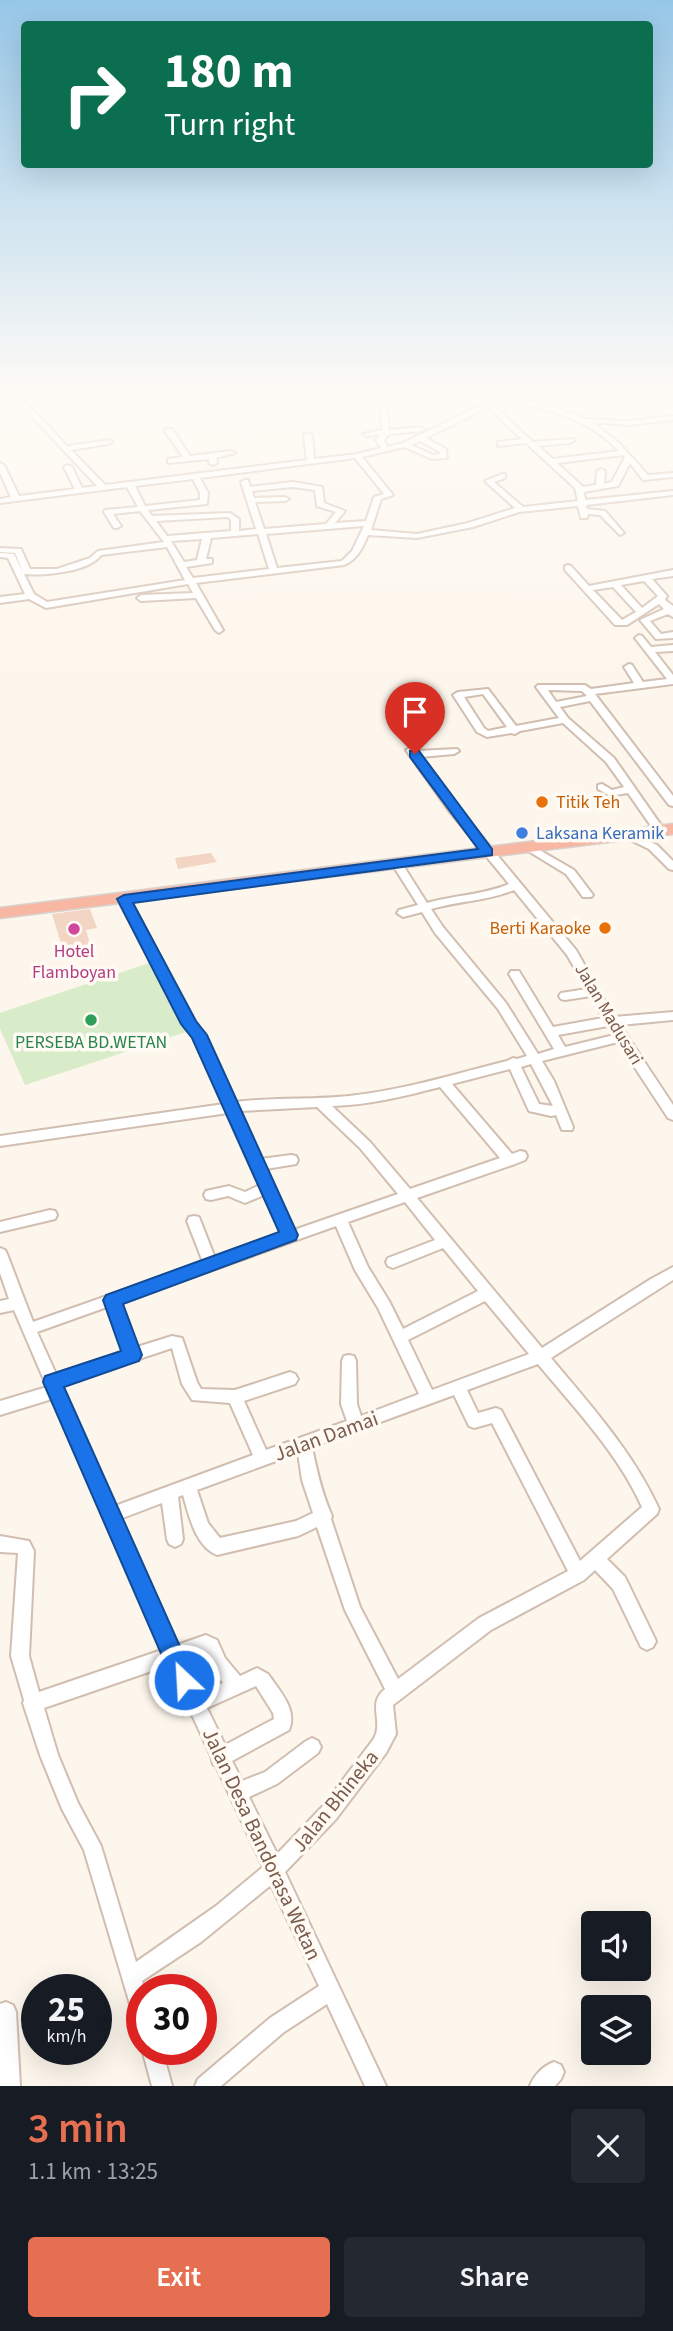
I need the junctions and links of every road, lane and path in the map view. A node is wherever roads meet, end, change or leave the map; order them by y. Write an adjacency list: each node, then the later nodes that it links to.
1 (12, 491): 12 (street)
2 (77, 491): 12 (street)
3 (133, 491): 18 (street)
4 (203, 491): 18 (street)
5 (248, 491): 13 (street)
6 (287, 491): 14 (street)
7 (319, 491): 25 (street)
8 (386, 491): 24 (street)
9 (501, 491): 19 (street)
10 (580, 491): 20 (street)
11 (671, 491): 20 (street)
12 (16, 499): 15 (street)
13 (250, 499): 14 (street); 27 (street)
14 (285, 499): 17 (street)
15 (0, 501)
16 (101, 502): 21 (street)
17 (278, 507)
18 (142, 508): 21 (street); 23 (street)
19 (521, 509): 20 (street); 28 (street)
20 (583, 510): 30 (street)
21 (108, 513): 26 (street)
22 (198, 516): 23 (street); 29 (street); 32 (street)
23 (150, 519): 33 (street)
24 (370, 523): 25 (street); 28 (street)
25 (329, 525): 27 (street)
26 (117, 526)
27 (260, 531): 29 (street); 37 (street)
28 (365, 532): 37 (street)
29 (235, 533): 31 (street)
30 (620, 533)
31 (207, 536): 32 (street); 35 (street)
32 (197, 537): 33 (street)
33 (168, 542): 34 (street); 35 (street)
34 (0, 553): 44 (street)
35 (182, 565): 40 (street)
36 (568, 568): 42 (street)
37 (274, 571): 40 (street)
38 (673, 573): 39 (street)
39 (646, 578): 41 (street); 47 (street)
40 (192, 581): 43 (street); 44 (street)
41 (615, 584): 42 (street); 49 (street)
42 (587, 589): 49 (street)
43 (200, 595): 45 (street); 50 (street)
44 (30, 596): 46 (street)
45 (141, 598)
46 (0, 600)
47 (660, 600): 48 (street); 49 (street)
48 (672, 611): 51 (street)
49 (641, 612)
50 (219, 631)
51 (673, 635)
52 (639, 639): 54 (street)
53 (673, 648): 54 (street)
54 (648, 650): 56 (street)
55 (628, 667): 56 (street)
56 (640, 685): 57 (street)
57 (589, 697): 58 (street); 58 (street); 64 (street)
58 (553, 705): 59 (street)
59 (565, 720): 60 (street); 63 (street)
60 (515, 731): 60 (street)
61 (454, 751): 67 (street, Jalan Madusari)
62 (602, 788): 63 (street)
63 (631, 789): 65 (street)
64 (673, 803)
65 (650, 832): 66 (highway); 69 (street)
66 (529, 847): 67 (highway); 71 (street)
67 (487, 852): 68 (highway); 70 (street, Jalan Madusari)
68 (397, 864): 72 (highway); 73 (street)
69 (673, 867)
70 (515, 886): 73 (street); 77 (street, Jalan Madusari)
71 (587, 895)
72 (124, 899): 74 (highway); 88 (street)
73 (426, 908): 75 (street); 84 (street)
74 (0, 913)
75 (403, 913)
76 (515, 974): 81 (street)
77 (593, 992): 78 (street); 80 (street, Jalan Madusari)
78 (565, 996)
79 (673, 1016): 80 (street)
80 (611, 1021): 81 (street); 82 (street, Jalan Madusari)
81 (550, 1032): 83 (street)
82 (621, 1037): 83 (street); 90 (street, Jalan Madusari)
83 (561, 1050): 84 (street)
84 (533, 1057): 85 (street); 89 (street)
85 (513, 1062): 86 (street); 89 (street)
86 (442, 1081): 87 (street); 97 (street)
87 (320, 1102): 88 (street); 97 (street)
88 (232, 1107): 92 (street); 94 (street)
89 (562, 1109): 91 (street)
90 (673, 1115)
91 (567, 1127)
92 (0, 1141)
93 (291, 1160): 94 (street)
94 (256, 1165): 95 (street)
95 (267, 1188): 96 (street); 102 (street)
96 (211, 1195)
97 (409, 1197): 99 (street); 103 (street)
98 (50, 1215): 101 (street)
99 (340, 1219): 102 (street); 113 (street)
100 (194, 1221): 106 (street)
101 (0, 1227)
102 (289, 1235): 106 (street)
103 (444, 1242): 105 (street); 108 (street)
104 (0, 1254): 110 (street, Jalan Desa Bandorasa Wetan)
105 (393, 1262)
106 (211, 1264): 109 (street)
107 (673, 1273): 115 (street)
108 (487, 1293): 113 (street); 115 (street)
109 (113, 1300): 112 (street); 114 (street)
110 (18, 1303): 111 (street); 112 (street, Jalan Desa Bandorasa Wetan)
111 (0, 1307)
112 (29, 1329): 118 (street, Jalan Desa Bandorasa Wetan)
113 (400, 1337): 121 (street)
114 (132, 1355): 118 (street); 120 (street)
115 (541, 1356): 119 (street, Jalan Damai); 132 (street)
116 (349, 1361): 123 (street)
117 (290, 1380): 120 (street)
118 (54, 1386): 122 (street); 128 (street, Jalan Desa Bandorasa Wetan)
119 (458, 1387): 121 (street, Jalan Damai); 133 (street)
120 (235, 1397): 125 (street)
121 (428, 1398): 123 (street, Jalan Damai)
122 (0, 1408)
123 (356, 1425): 124 (street, Jalan Damai)
124 (304, 1444): 125 (street, Jalan Damai); 129 (street)
125 (262, 1459): 126 (street, Jalan Damai)
126 (188, 1486): 127 (street, Jalan Damai); 129 (street)
127 (169, 1493): 128 (street, Jalan Damai); 130 (street)
128 (110, 1515): 135 (street, Jalan Desa Bandorasa Wetan)
129 (324, 1516): 137 (street)
130 (175, 1539)
131 (0, 1544): 138 (street)
132 (596, 1559): 133 (street); 134 (street)
133 (578, 1574): 137 (street)
134 (647, 1641)
135 (173, 1655): 136 (street); 138 (street); 139 (street, Jalan Desa Bandorasa Wetan)
136 (236, 1685): 139 (street); 141 (street)
137 (395, 1691): 143 (street, Jalan Bhineka)
138 (32, 1703): 144 (street)
139 (196, 1704): 141 (street, Jalan Desa Bandorasa Wetan)
140 (312, 1747): 142 (street)
141 (219, 1758): 142 (street, Jalan Desa Bandorasa Wetan)
142 (237, 1792): 143 (street, Jalan Desa Bandorasa Wetan)
143 (275, 1872): 145 (street); 146 (street, Jalan Desa Bandorasa Wetan)
144 (130, 1974)
145 (137, 1974)
146 (331, 1990): 151 (street); 152 (street, Jalan Desa Bandorasa Wetan)
147 (6, 2012): 149 (street)
148 (156, 2065): 150 (street)
149 (10, 2086)
150 (162, 2086)
151 (205, 2086)
152 (376, 2086)

